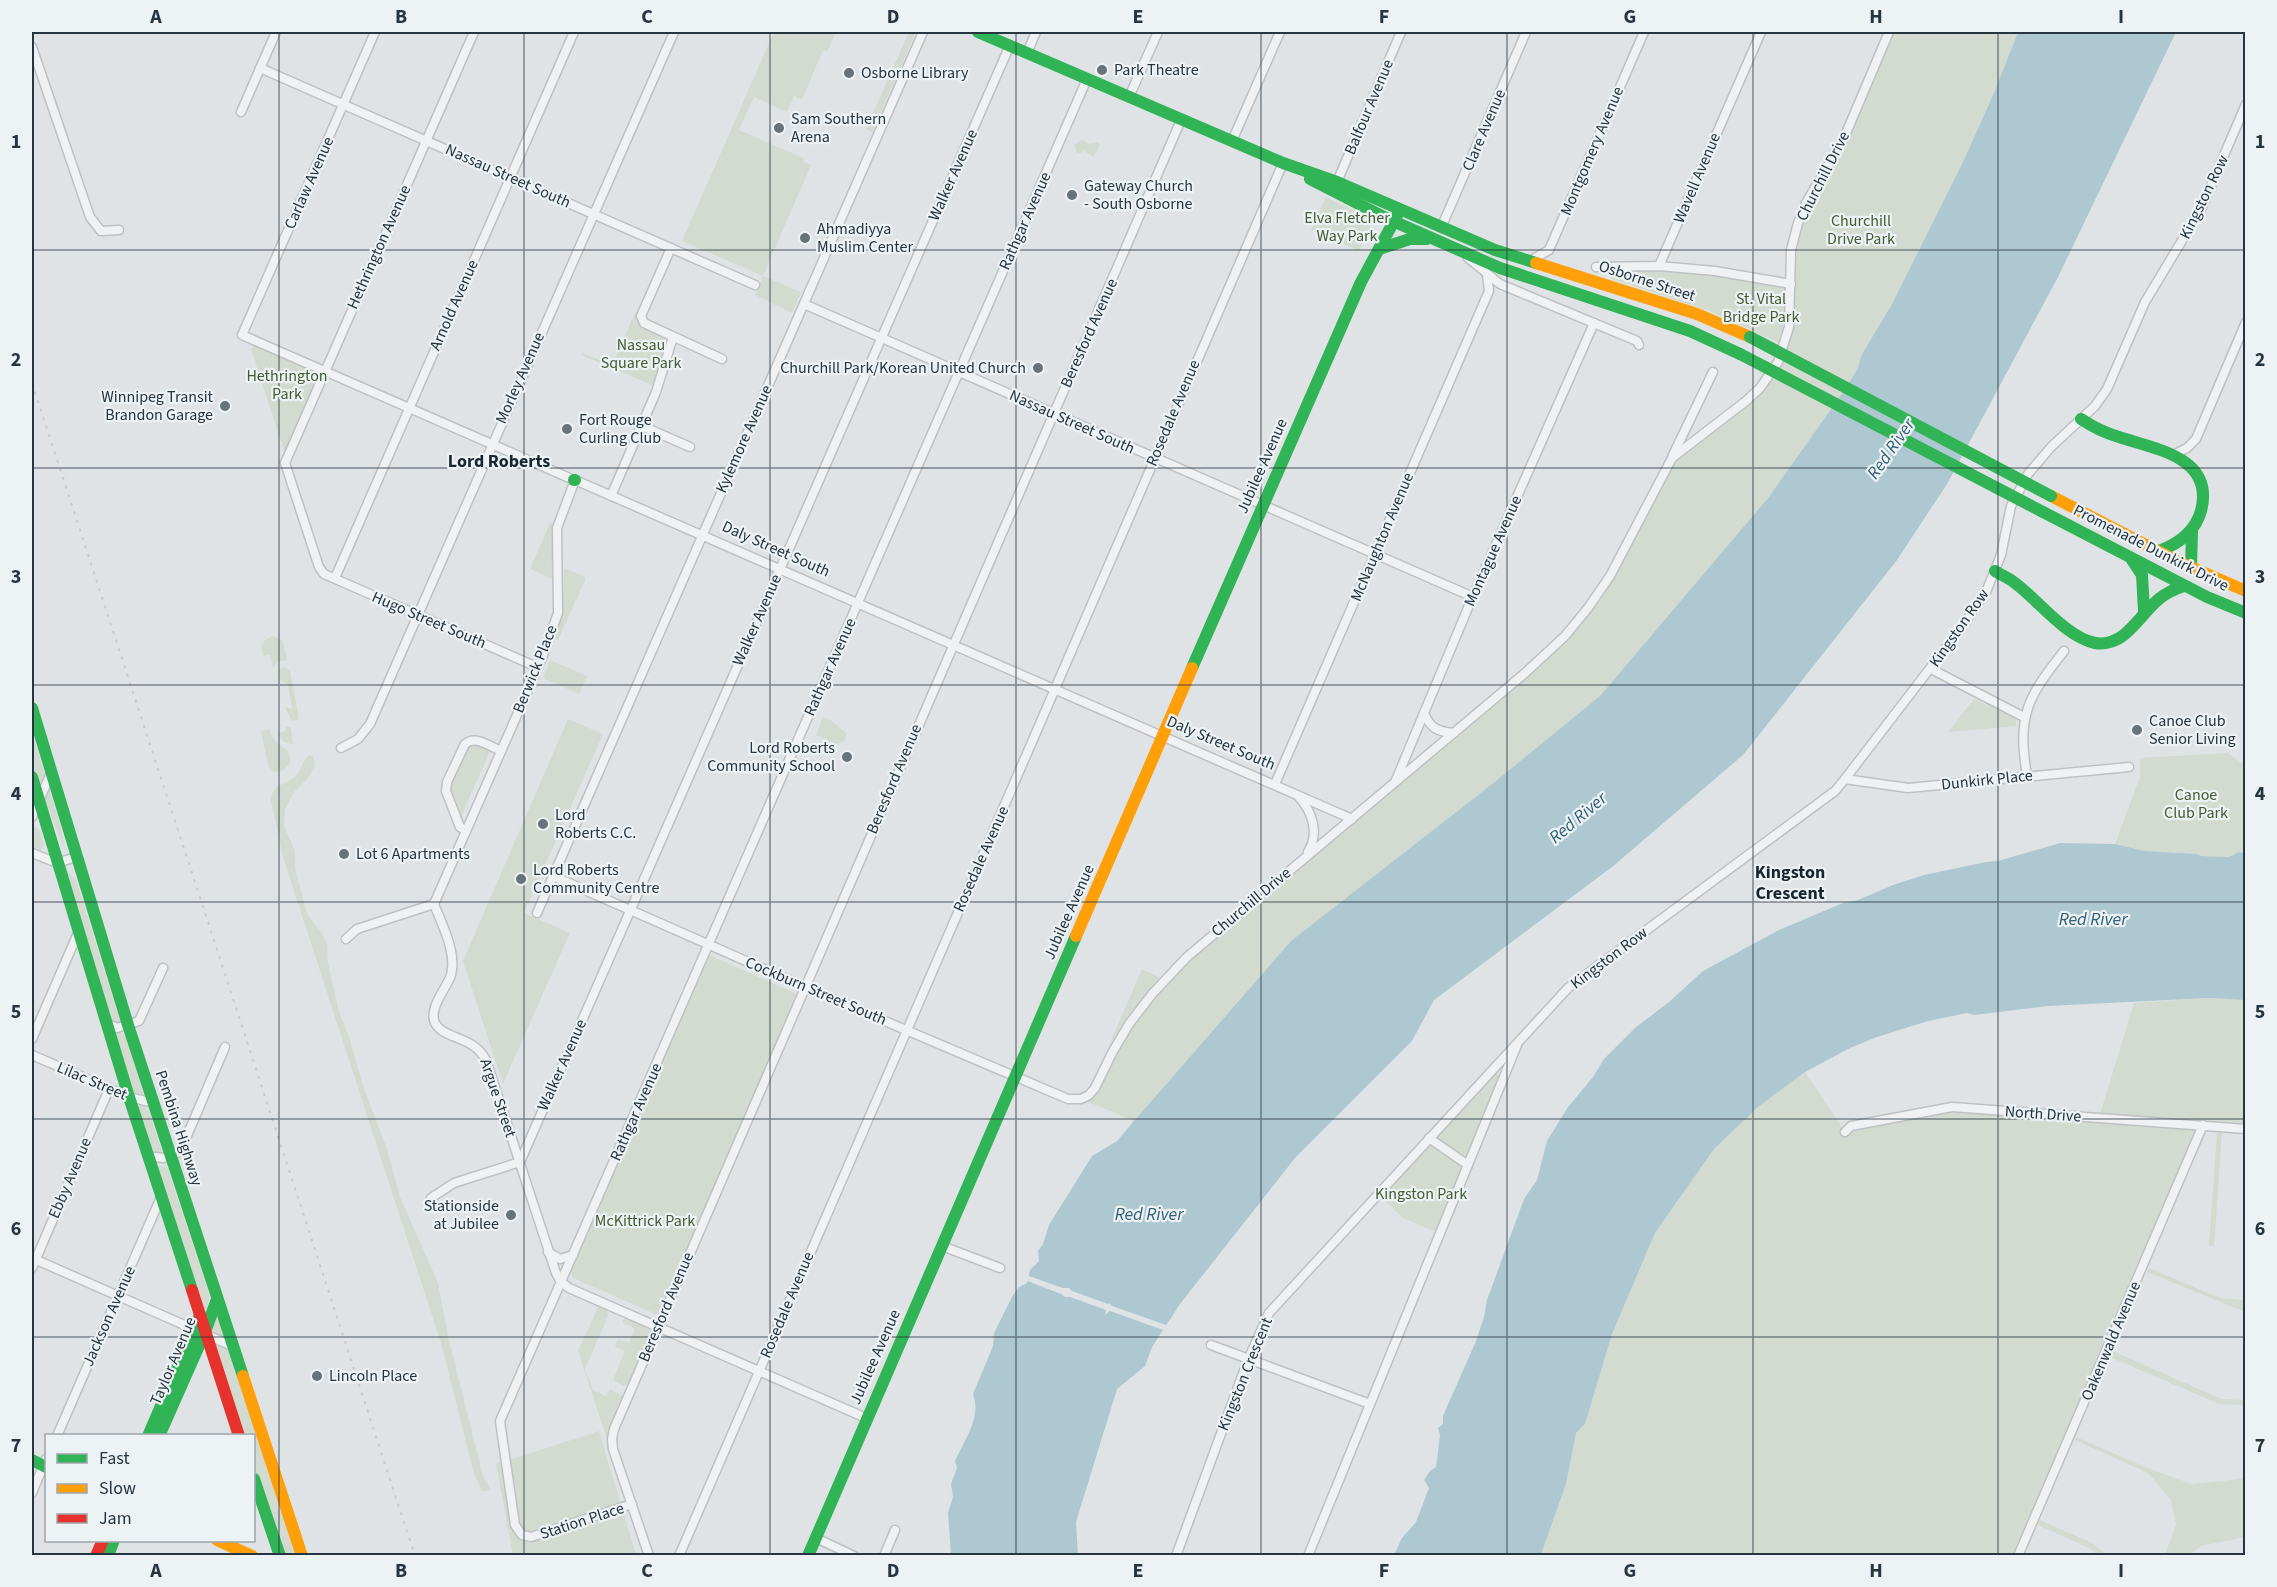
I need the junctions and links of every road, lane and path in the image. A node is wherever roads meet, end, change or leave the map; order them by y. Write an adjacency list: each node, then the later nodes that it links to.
1 (276, 32): 19 (street)
2 (375, 32): 22 (street, Carlaw Avenue)
3 (474, 32): 26 (street, Hethrington Avenue)
4 (573, 32): 29 (street, Arnold Avenue)
5 (674, 32): 32 (street, Morley Avenue)
6 (923, 32): 49 (street, Kylemore Avenue)
7 (978, 32): 16 (main road, Osborne Street)
8 (1036, 32): 18 (street)
9 (1158, 32): 21 (street)
10 (1280, 32): 27 (street)
11 (1401, 32): 30 (street, Balfour Avenue)
12 (1526, 32): 34 (street, Clare Avenue)
13 (1644, 32): 40 (street, Montgomery Avenue)
14 (1761, 32): 41 (street, Wavell Avenue)
15 (1889, 32): 46 (street, Churchill Drive)
16 (1010, 45): 18 (main road, Osborne Street); 54 (street, Walker Avenue)
17 (32, 47): 35 (street)
18 (1027, 53): 20 (main road, Osborne Street)
19 (260, 68): 22 (street, Nassau Street South); 24 (street)
20 (1087, 79): 21 (main road, Osborne Street); 59 (street, Rathgar Avenue)
21 (1130, 97): 25 (main road, Osborne Street)
22 (343, 104): 26 (street, Nassau Street South); 52 (street, Carlaw Avenue)
23 (2246, 104): 62 (street, Kingston Row)
24 (241, 112)
25 (1181, 120): 27 (main road, Osborne Street); 61 (street, Beresford Avenue)
26 (426, 140): 29 (street, Nassau Street South); 57 (street, Hethrington Avenue)
27 (1232, 141): 28 (main road, Osborne Street)
28 (1283, 163): 30 (main road, Osborne Street); 33 (main road, Osborne Street); 67 (street, Rosedale Avenue)
29 (510, 177): 32 (street, Nassau Street South); 60 (street, Arnold Avenue)
30 (1336, 182): 31 (main road, Osborne Street)
31 (1396, 208): 33 (main road, Jubilee Avenue); 34 (main road, Osborne Street)
32 (593, 213): 37 (street, Nassau Street South); 64 (street, Morley Avenue)
33 (1390, 220): 36 (main road, Osborne Street); 38 (main road, Jubilee Avenue); 44 (main road, Jubilee Avenue)
34 (1442, 228): 40 (main road, Osborne Street)
35 (118, 230)
36 (1433, 240): 38 (main road); 39 (main road, Osborne Street)
37 (671, 248): 47 (street, Nassau Street South); 53 (street)
38 (1379, 249): 44 (main road, Jubilee Avenue)
39 (1455, 249): 43 (street, Osborne Street); 73 (main road, Osborne Street, bridge)
40 (1530, 261): 71 (main road, Osborne Street, bridge)
41 (1659, 266): 42 (street); 46 (street)
42 (1596, 267)
43 (1487, 274): 45 (street, Osborne Street); 48 (street)
44 (1361, 282): 72 (main road, Jubilee Avenue)
45 (1500, 284): 48 (street); 51 (street, Osborne Street)
46 (1791, 284): 68 (street, Churchill Drive)
47 (755, 285)
48 (1489, 291): 77 (street, McNaughton Avenue)
49 (804, 304): 54 (street, Nassau Street South); 75 (street, Kylemore Avenue)
50 (2246, 322): 66 (street)
51 (1594, 323): 55 (street, Osborne Street); 86 (street, Montague Avenue)
52 (242, 335): 57 (street, Daly Street South)
53 (673, 337): 56 (street); 63 (street)
54 (880, 339): 59 (street, Nassau Street South); 80 (street, Walker Avenue)
55 (1640, 345)
56 (722, 359)
57 (325, 372): 60 (street, Daly Street South); 81 (street, Hethrington Avenue)
58 (1713, 372): 68 (street, Churchill Drive)
59 (958, 373): 61 (street, Nassau Street South); 87 (street, Rathgar Avenue)
60 (408, 408): 64 (street, Daly Street South); 83 (street, Arnold Avenue)
61 (1053, 414): 67 (street, Nassau Street South); 91 (street, Beresford Avenue)
62 (2081, 419): 66 (main road); 82 (street, Kingston Row)
63 (642, 426): 65 (street); 70 (street)
64 (491, 444): 69 (street, Daly Street South); 90 (street, Morley Avenue)
65 (690, 447)
66 (2173, 455): 74 (main road)
67 (1154, 458): 72 (street, Nassau Street South); 95 (street, Rosedale Avenue)
68 (1672, 458): 99 (street, Churchill Drive)
69 (575, 480): 70 (street, Daly Street South); 93 (street, Berwick Place)
70 (611, 495): 75 (street, Daly Street South)
71 (2051, 496): 76 (main road, Promenade Dunkirk Drive)
72 (1263, 505): 77 (street, Nassau Street South); 100 (main road, Jubilee Avenue)
73 (2043, 512): 78 (main road, Promenade Dunkirk Drive)
74 (2192, 530): 76 (main road); 79 (main road)
75 (702, 535): 80 (street, Daly Street South); 119 (street, Kylemore Avenue)
76 (2159, 551): 79 (main road, Promenade Dunkirk Drive)
77 (1375, 553): 86 (street, Nassau Street South); 109 (street, McNaughton Avenue)
78 (2126, 555): 84 (main road, Promenade Dunkirk Drive); 88 (main road)
79 (2191, 568): 85 (main road, Promenade Dunkirk Drive)
80 (779, 569): 87 (street, Daly Street South); 121 (street, Walker Avenue)
81 (322, 571): 83 (street, Hugo Street South)
82 (1995, 572): 88 (main road); 94 (street, Kingston Row)
83 (335, 578): 90 (street, Hugo Street South)
84 (2184, 586): 88 (main road); 89 (main road, Promenade Dunkirk Drive)
85 (2246, 591)
86 (1473, 597): 97 (street, Montague Avenue)
87 (858, 604): 91 (street, Daly Street South); 125 (street, Rathgar Avenue)
88 (2144, 611)
89 (2246, 613)
90 (418, 615): 93 (street, Hugo Street South); 101 (street, Morley Avenue)
91 (952, 646): 95 (street, Daly Street South); 127 (street, Beresford Avenue)
92 (2064, 651): 98 (street)
93 (537, 667): 102 (street, Berwick Place)
94 (1931, 669): 98 (street); 107 (street, Kingston Row)
95 (1055, 689): 100 (street, Daly Street South); 130 (street, Rosedale Avenue)
96 (32, 708): 104 (main road, Pembina Highway)
97 (1424, 713): 99 (street); 108 (street, Montague Avenue)
98 (2024, 717): 105 (street)
99 (1454, 733): 108 (street, Churchill Drive)
100 (1163, 736): 109 (street, Daly Street South); 135 (main road, Jubilee Avenue)
101 (341, 748)
102 (501, 751): 114 (street, Berwick Place); 114 (street)
103 (2130, 767): 105 (street, Dunkirk Place)
104 (52, 772): 111 (street); 116 (main road, Pembina Highway)
105 (2027, 776): 107 (street, Dunkirk Place)
106 (32, 777): 111 (main road)
107 (1845, 779): 132 (street, Kingston Row)
108 (1395, 781): 113 (street, Churchill Drive)
109 (1275, 784): 110 (street, Daly Street South)
110 (1296, 794): 113 (street, Daly Street South); 117 (street)
111 (39, 801): 112 (street); 118 (main road)
112 (32, 817)
113 (1352, 819): 117 (street, Churchill Drive)
114 (466, 831): 120 (street, Berwick Place)
115 (32, 853): 118 (street)
116 (76, 857): 118 (street); 129 (main road, Pembina Highway)
117 (1304, 858): 138 (street, Churchill Drive)
118 (57, 863): 123 (main road)
119 (553, 876): 121 (street, Cockburn Street South); 122 (street, Kylemore Avenue)
120 (434, 903): 124 (street); 146 (street, Argue Street)
121 (630, 910): 125 (street, Cockburn Street South); 146 (street, Walker Avenue)
122 (537, 913)
123 (78, 933): 128 (main road); 131 (street)
124 (346, 939)
125 (709, 944): 127 (street, Cockburn Street South); 152 (street, Rathgar Avenue)
126 (163, 968): 129 (street)
127 (805, 987): 130 (street, Cockburn Street South); 158 (street, Beresford Avenue)
128 (106, 1023): 129 (street); 137 (main road)
129 (128, 1025): 139 (main road, Pembina Highway)
130 (906, 1030): 135 (street, Cockburn Street South); 163 (street, Rosedale Avenue)
131 (32, 1039)
132 (1520, 1039): 143 (street, Kingston Crescent); 147 (street)
133 (225, 1047): 145 (street)
134 (32, 1055): 136 (street, Lilac Street)
135 (1015, 1076): 138 (street, Cockburn Street South); 150 (main road, Jubilee Avenue)
136 (110, 1089): 137 (street, Lilac Street); 153 (street, Ebby Avenue)
137 (129, 1097): 139 (street, Lilac Street); 144 (main road)
138 (1081, 1099)
139 (154, 1103): 145 (main road, Pembina Highway)
140 (2203, 1125): 141 (street, North Drive); 142 (street, North Drive); 190 (street, Oakenwald Avenue)
141 (2246, 1129)
142 (1845, 1132)
143 (1429, 1138): 147 (street); 162 (street, Kingston Crescent)
144 (148, 1156): 145 (street); 148 (main road)
145 (171, 1156): 157 (main road, Pembina Highway)
146 (520, 1162): 149 (street); 151 (street, Argue Street)
147 (1468, 1166): 164 (street)
148 (161, 1196): 156 (street, Jackson Avenue); 159 (main road)
149 (431, 1198)
150 (942, 1246): 154 (street); 165 (main road, Jubilee Avenue)
151 (548, 1252): 152 (street); 155 (street, Argue Street)
152 (573, 1254): 155 (street, Rathgar Avenue)
153 (33, 1262): 156 (street)
154 (1000, 1268)
155 (561, 1282): 158 (street); 175 (street, Rathgar Avenue)
156 (118, 1294): 159 (street); 166 (street, Jackson Avenue)
157 (217, 1299): 159 (main road, Taylor Avenue); 161 (main road, Pembina Highway)
158 (658, 1327): 163 (street); 173 (street, Beresford Avenue)
159 (200, 1330): 161 (street); 167 (main road, Taylor Avenue); 168 (main road, Taylor Avenue); 169 (main road)
160 (1211, 1345): 162 (street)
161 (232, 1346): 182 (main road, Pembina Highway)
162 (1248, 1359): 164 (street); 188 (street, Kingston Crescent)
163 (759, 1370): 165 (street); 184 (street, Rosedale Avenue)
164 (1370, 1404): 189 (street)
165 (866, 1418): 176 (main road, Jubilee Avenue)
166 (58, 1434)
167 (149, 1434)
168 (160, 1434)
169 (238, 1434)
170 (45, 1466): 172 (street)
171 (255, 1482): 181 (main road)
172 (32, 1493)
173 (632, 1504): 175 (street, Station Place); 183 (street)
174 (895, 1530): 187 (street)
175 (531, 1537)
176 (816, 1538): 185 (main road, Jubilee Avenue); 186 (street)
177 (102, 1542): 179 (main road)
178 (221, 1542): 180 (main road)
179 (96, 1556)
180 (252, 1556)
181 (280, 1556)
182 (302, 1556)
183 (649, 1556)
184 (679, 1556)
185 (808, 1556)
186 (854, 1556)
187 (884, 1556)
188 (1176, 1556)
189 (1308, 1556)
190 (2018, 1556)

